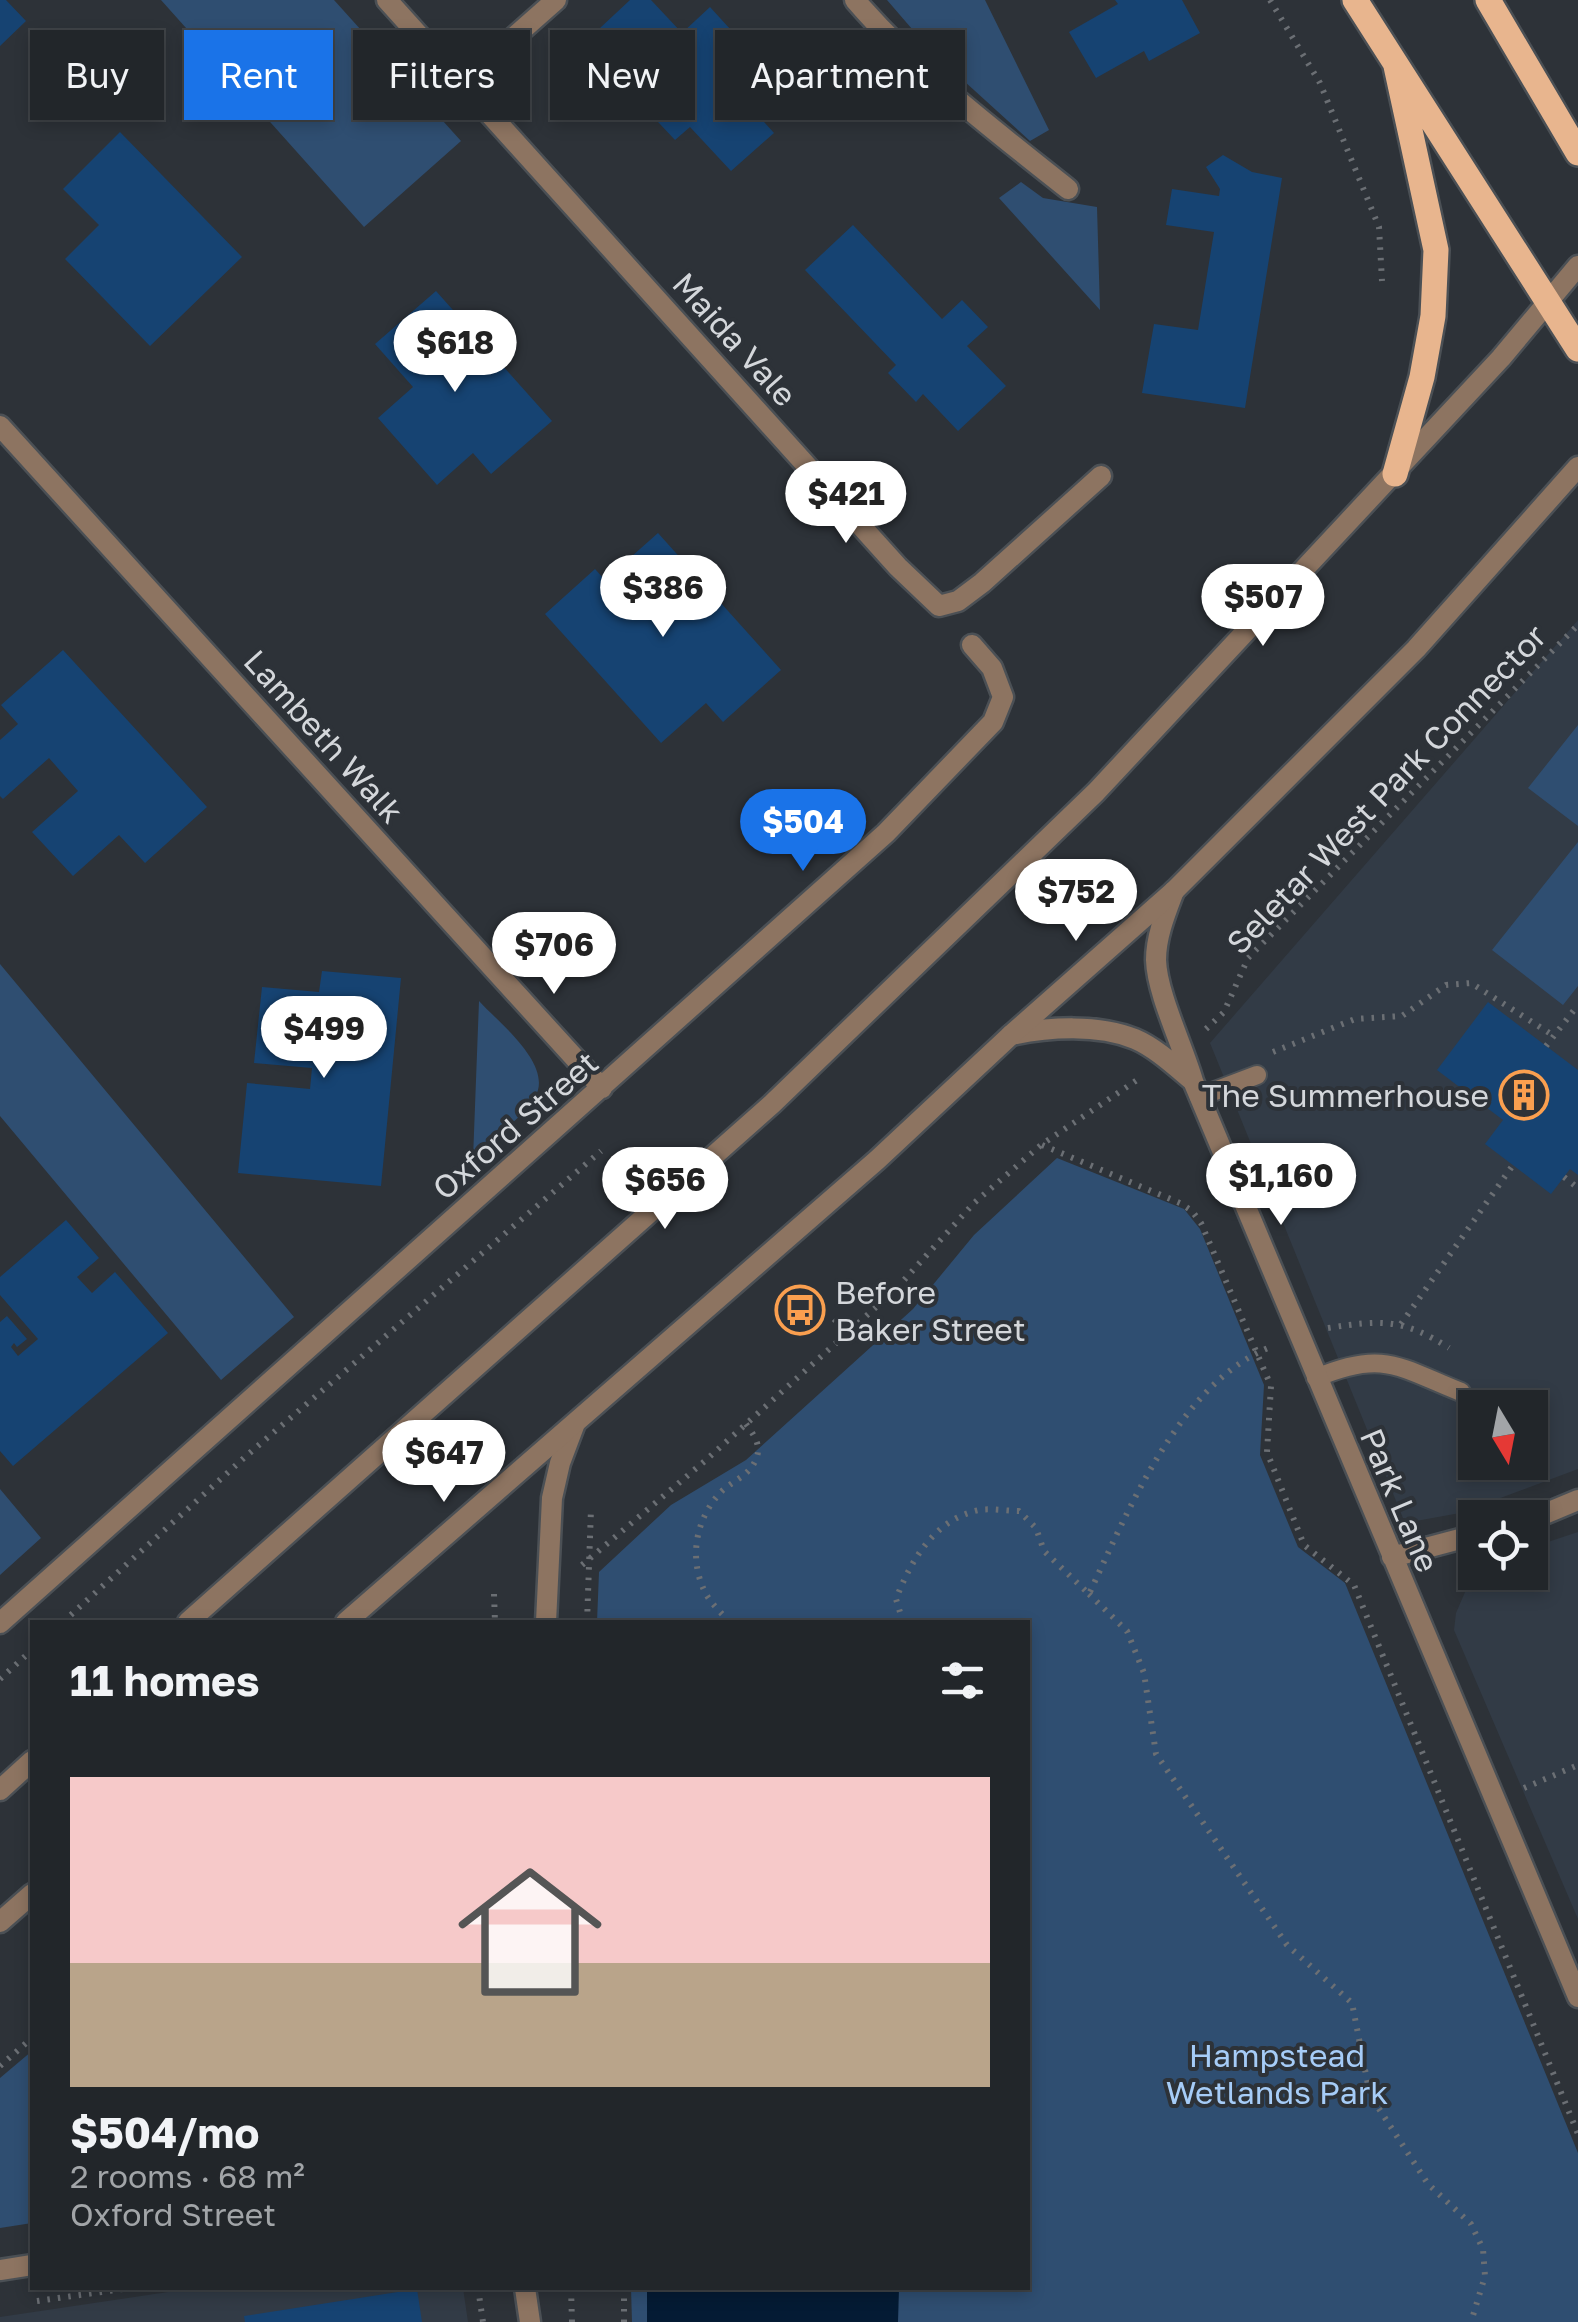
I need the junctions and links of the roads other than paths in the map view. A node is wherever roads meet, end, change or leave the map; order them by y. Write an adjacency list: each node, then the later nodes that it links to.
1 (387, 0): 6 (street, Maida Vale)
2 (556, 0): 7 (street)
3 (855, 0): 11 (street)
4 (1355, 0): 8 (main road)
5 (1488, 0): 10 (main road)
6 (413, 30)
7 (522, 30)
8 (1396, 66): 13 (main road); 17 (main road)
9 (494, 120): 18 (street, Maida Vale)
10 (1578, 153)
11 (1068, 189)
12 (1578, 266): 13 (street)
13 (1549, 302): 14 (main road); 17 (street)
14 (1578, 348)
15 (0, 426): 24 (street, Lambeth Walk)
16 (1578, 467): 20 (street)
17 (1394, 474): 33 (street)
18 (1102, 476)
19 (972, 645): 24 (street, Oxford Street)
20 (1174, 891): 21 (street); 22 (street, Park Lane)
21 (1010, 1035): 22 (street); 28 (street)
22 (1176, 1055): 25 (street, Park Lane)
23 (1257, 1075): 25 (lane)
24 (602, 1088): 36 (street, Oxford Street)
25 (1196, 1089): 26 (street, Park Lane)
26 (1316, 1378): 27 (lane); 32 (street, Park Lane)
27 (1458, 1390)
28 (574, 1426): 34 (street); 35 (street)
29 (1578, 1500): 30 (street)
30 (1548, 1512)
31 (1458, 1540): 32 (street)
32 (1392, 1557): 41 (street, Park Lane)
33 (190, 1620)
34 (348, 1620)
35 (546, 1620)
36 (0, 1623)
37 (30, 1763): 38 (street)
38 (0, 1790)
39 (30, 1896): 40 (street)
40 (0, 1922)
41 (1578, 1997)
42 (30, 2265): 43 (street)
43 (0, 2270)
44 (525, 2290): 45 (street)
45 (530, 2322)

